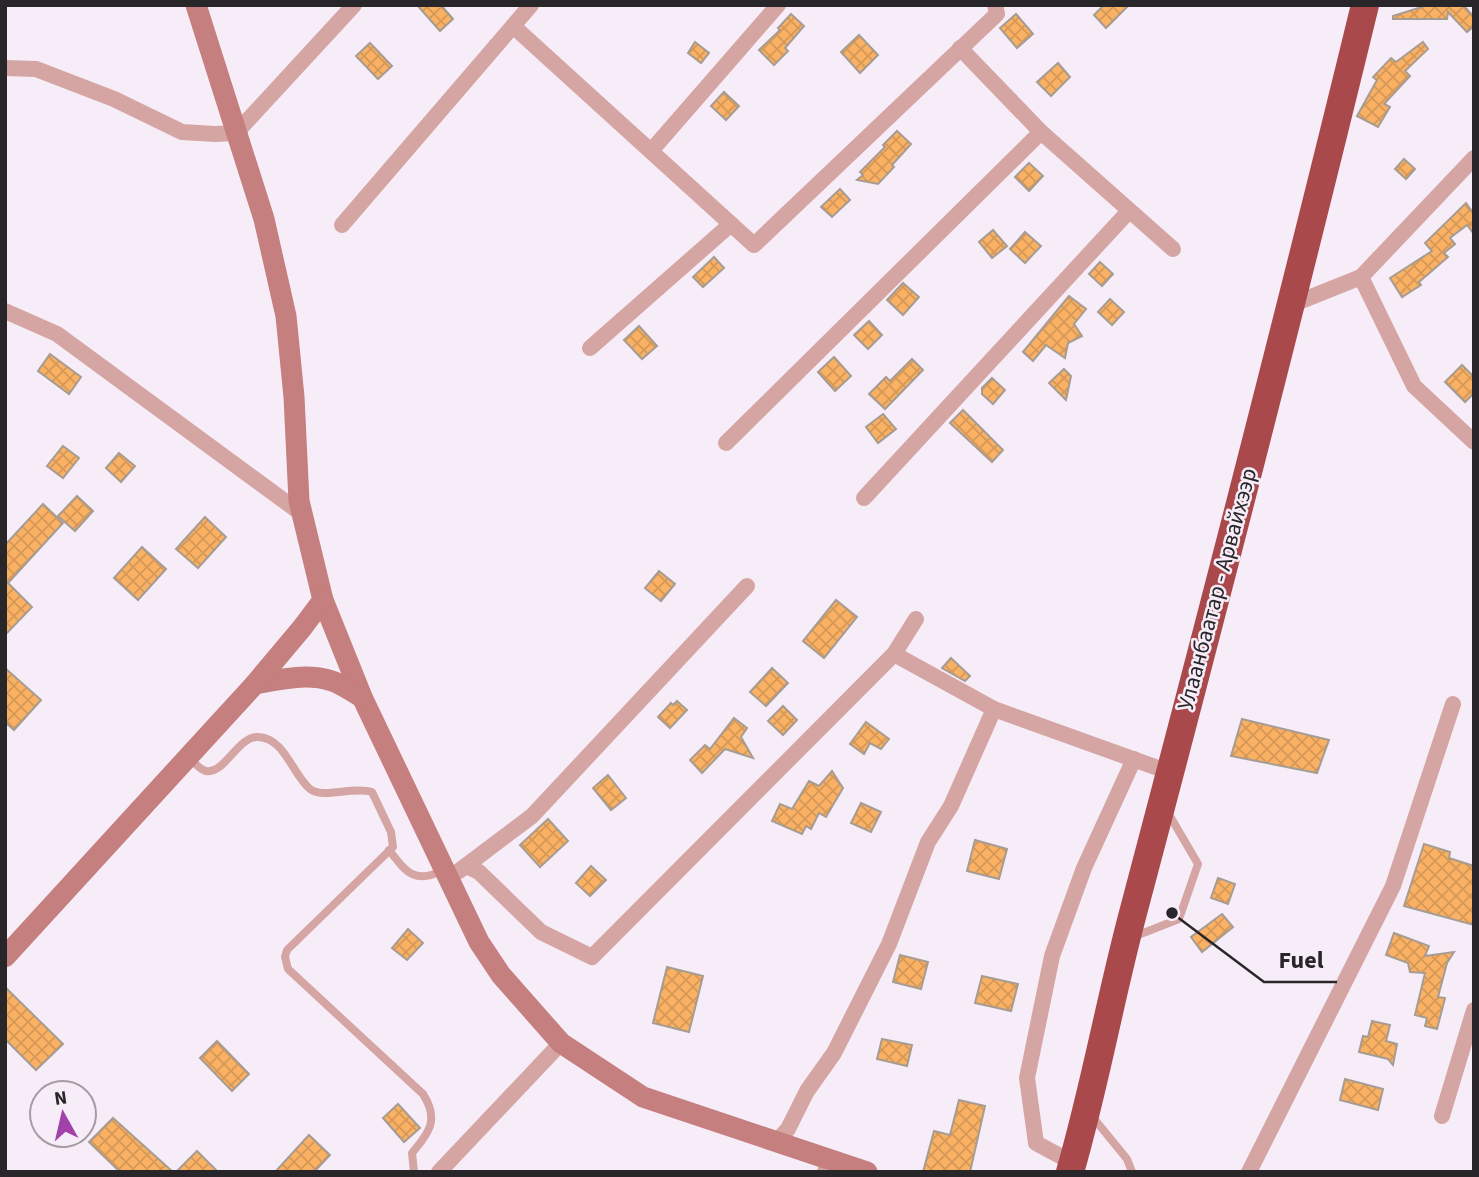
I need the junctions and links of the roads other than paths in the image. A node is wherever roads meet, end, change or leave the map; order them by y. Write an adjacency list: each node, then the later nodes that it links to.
1 (354, 5): 11 (street)
2 (531, 5): 7 (street)
3 (778, 5): 12 (street)
4 (995, 5): 8 (street)
5 (1364, 5): 19 (highway, Улаанбаатар - Арвайхээр)
6 (203, 10): 11 (street)
7 (513, 26): 12 (street); 16 (street)
8 (961, 48): 10 (street); 15 (street)
9 (5, 68): 11 (street)
10 (1041, 132): 14 (street); 23 (street)
11 (236, 133): 25 (street)
12 (651, 151): 15 (street)
13 (1474, 158): 18 (street)
14 (1129, 211): 17 (street); 24 (street)
15 (731, 224): 21 (street)
16 (342, 225)
17 (1173, 248)
18 (1361, 277): 19 (street); 22 (street)
19 (1292, 305): 36 (highway, Улаанбаатар - Арвайхээр)
20 (5, 312): 25 (street)
21 (590, 348)
22 (1474, 442)
23 (726, 443)
24 (864, 498)
25 (302, 514): 27 (street)
26 (747, 586): 39 (street)
27 (323, 600): 30 (street); 31 (street)
28 (916, 619): 29 (street)
29 (894, 654): 33 (street); 39 (street)
30 (255, 684): 31 (street); 34 (street)
31 (362, 697): 40 (street)
32 (1453, 704): 54 (street)
33 (993, 709): 35 (street); 47 (street)
34 (188, 757): 38 (lane); 42 (street)
35 (1134, 759): 36 (street); 49 (street)
36 (1169, 772): 37 (highway, Улаанбаатар - Арвайхээр)
37 (1162, 803): 41 (highway, Улаанбаатар - Арвайхээр); 41 (lane)
38 (389, 850): 40 (lane); 50 (lane)
39 (467, 866): 40 (street)
40 (446, 874): 44 (street)
41 (1126, 940): 45 (highway, Улаанбаатар - Арвайхээр)
42 (5, 957)
43 (1474, 1010): 46 (street)
44 (561, 1043): 47 (street); 51 (street)
45 (1088, 1112): 49 (highway, Улаанбаатар - Арвайхээр); 53 (lane)
46 (1442, 1116)
47 (776, 1142): 48 (street)
48 (822, 1165): 52 (street)
49 (1072, 1168)
50 (414, 1172)
51 (439, 1172)
52 (867, 1172)
53 (1132, 1172)
54 (1249, 1172)

